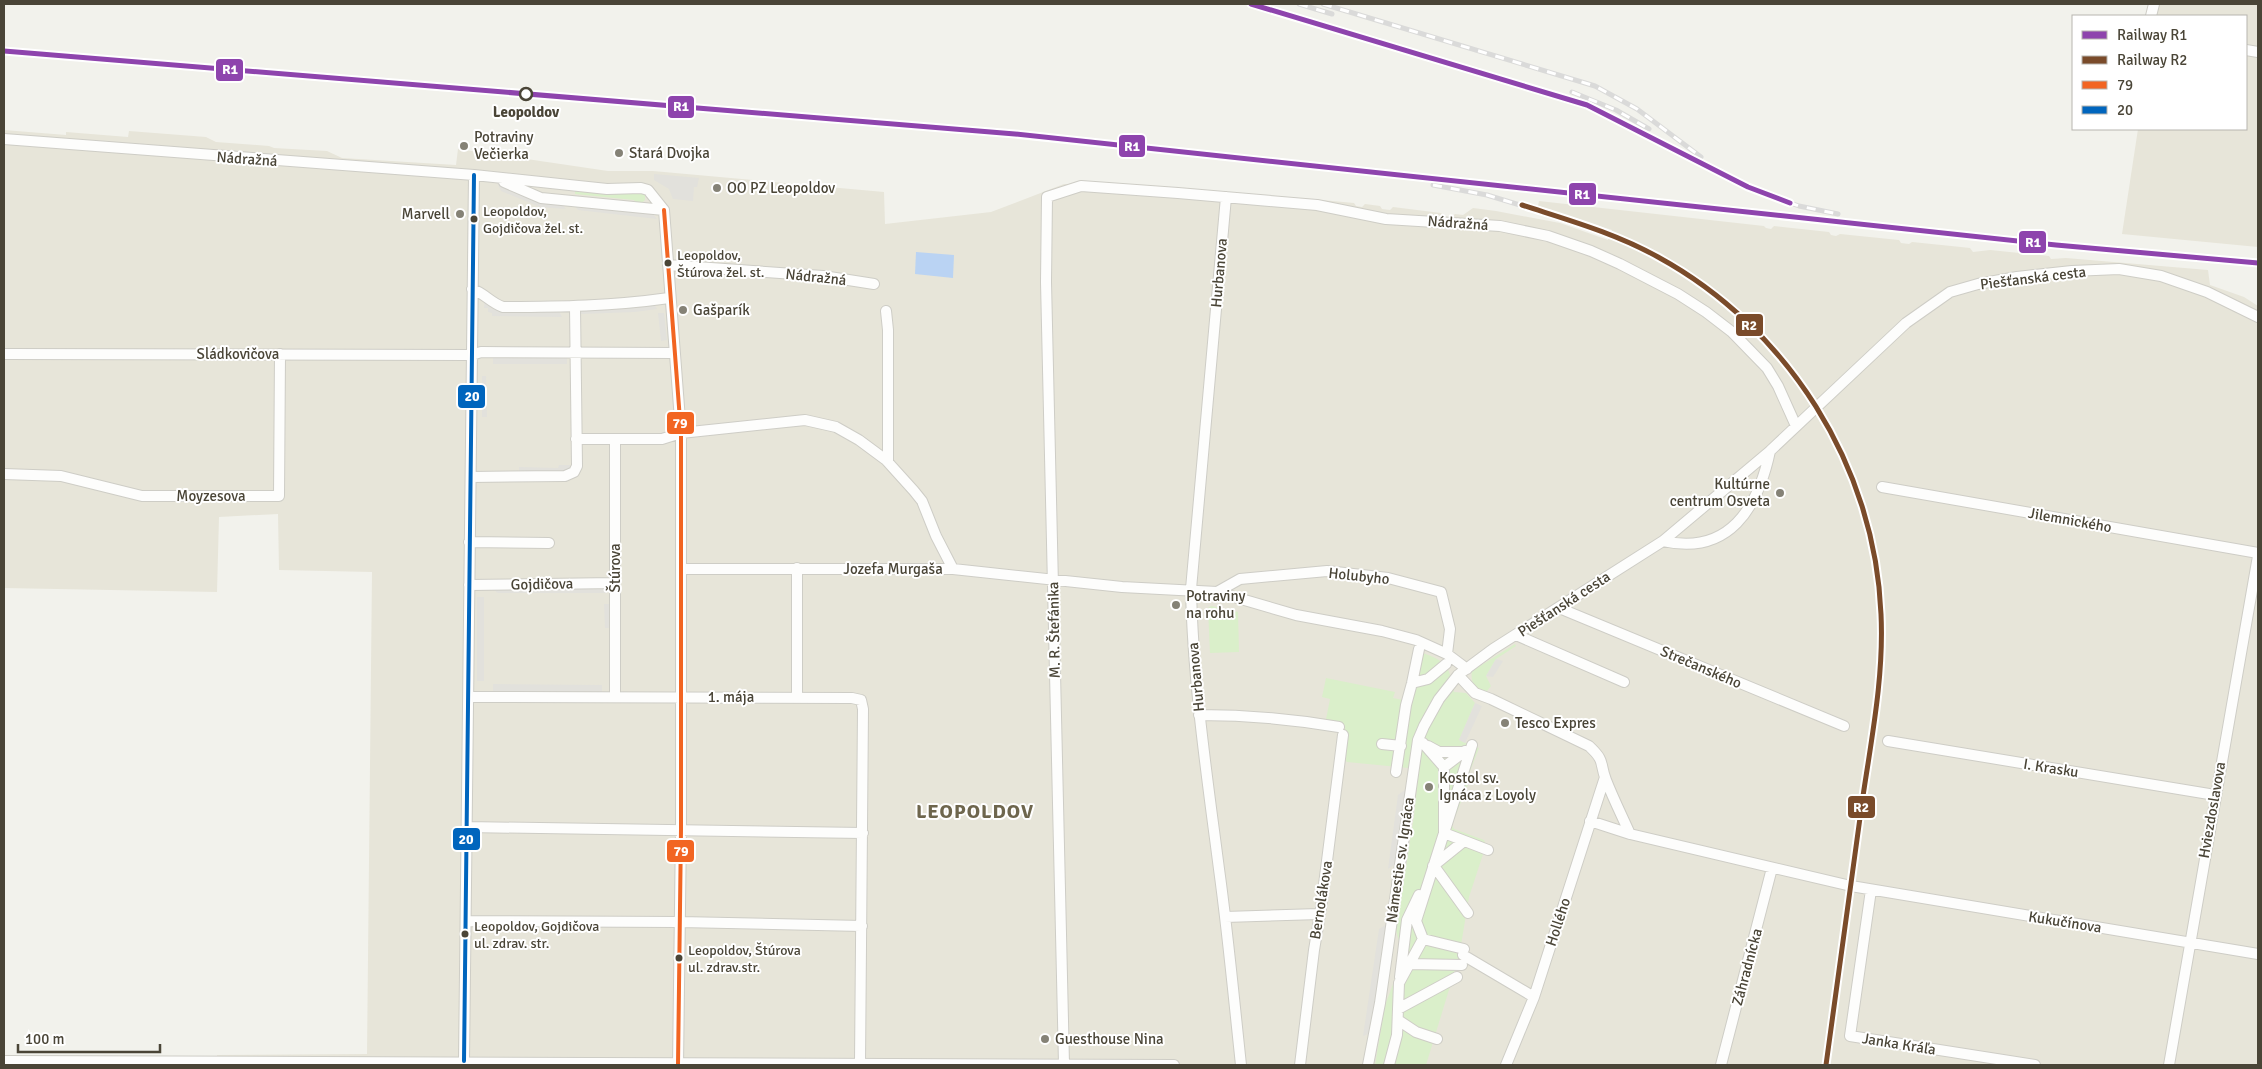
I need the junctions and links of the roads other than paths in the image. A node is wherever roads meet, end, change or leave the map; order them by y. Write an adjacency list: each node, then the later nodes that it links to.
1 (4, 139): 2 (street, Nádražná)
2 (474, 175): 3 (street, Nádražná); 9 (street)
3 (491, 178): 6 (street, Nádražná); 6 (street, Nádražná)
4 (1047, 197): 5 (street, Nádražná); 35 (street, M. R. Štefánika)
5 (1226, 197): 19 (street, Nádražná); 38 (street, Hurbanova)
6 (664, 210): 7 (street)
7 (668, 265): 8 (street, Nádražná); 10 (street)
8 (874, 284)
9 (472, 289): 11 (street); 18 (street)
10 (669, 298): 11 (street); 15 (street)
11 (574, 307): 14 (street)
12 (886, 311): 24 (street)
13 (2258, 317): 19 (street, Piešťanská cesta)
14 (574, 351): 15 (street); 18 (street); 21 (street)
15 (675, 353): 20 (street)
16 (4, 354): 17 (street, Sládkovičova)
17 (280, 354): 18 (street, Sládkovičova); 25 (street, Moyzesova)
18 (472, 356): 26 (street)
19 (1796, 426): 23 (street, Piešťanská cesta)
20 (681, 433): 22 (street); 24 (street, Jozefa Murgaša); 33 (street)
21 (576, 439): 22 (street); 26 (street)
22 (615, 439): 36 (street, Štúrova)
23 (1770, 451): 28 (street, Piešťanská cesta); 28 (street)
24 (888, 462): 34 (street, Jozefa Murgaša)
25 (4, 474)
26 (471, 478): 29 (street)
27 (1882, 488): 31 (street, Jilemnického)
28 (1663, 541): 40 (street, Piešťanská cesta)
29 (469, 542): 30 (street); 37 (street)
30 (549, 543)
31 (2258, 555): 63 (street, Hviezdoslavova)
32 (798, 568): 33 (street, Jozefa Murgaša); 34 (street, Jozefa Murgaša); 51 (street)
33 (682, 569): 48 (street)
34 (953, 569): 35 (street)
35 (1053, 580): 38 (street); 102 (street, M. R. Štefánika)
36 (615, 583): 37 (street, Gojdičova); 50 (street, Štúrova)
37 (468, 585): 49 (street)
38 (1191, 589): 39 (street); 52 (street, Hurbanova)
39 (1217, 592): 43 (street); 43 (street, Holubyho)
40 (1559, 608): 41 (street, Piešťanská cesta); 53 (street, Strečanského)
41 (1516, 635): 44 (street, Piešťanská cesta); 46 (street)
42 (1419, 648): 47 (street)
43 (1446, 659): 44 (street); 47 (street)
44 (1467, 669): 45 (street, Námestie sv. Ignáca)
45 (1458, 675): 62 (street); 106 (street, Námestie sv. Ignáca)
46 (1624, 682)
47 (1412, 683): 54 (street)
48 (680, 696): 50 (street, 1. mája); 51 (street, 1. mája); 66 (street)
49 (468, 697): 50 (street, 1. mája); 65 (street)
50 (615, 697)
51 (797, 697): 67 (street, 1. mája)
52 (1199, 715): 76 (street, Bernolákova); 77 (street, Hurbanova)
53 (1844, 726)
54 (1403, 736): 55 (street); 58 (street)
55 (1414, 739)
56 (1888, 741): 63 (street, I. Krasku)
57 (1382, 744): 58 (street)
58 (1401, 746): 61 (street)
59 (1463, 752): 60 (street); 60 (street); 68 (street)
60 (1444, 767): 68 (street)
61 (1396, 772)
62 (1605, 777): 64 (street, Hollého); 69 (street)
63 (2215, 795): 83 (street, Hviezdoslavova)
64 (1590, 821): 69 (street); 90 (street, Hollého)
65 (467, 828): 66 (street); 79 (street)
66 (681, 829): 67 (street); 80 (street)
67 (863, 833): 81 (street, 1. mája)
68 (1444, 833): 70 (street); 72 (street)
69 (1630, 834): 73 (street)
70 (1464, 841): 71 (street); 72 (street)
71 (1488, 850)
72 (1434, 866): 75 (street); 78 (street)
73 (1772, 868): 74 (street, Kukučínova); 109 (street, Záhradnícka)
74 (1871, 890): 83 (street, Kukučínova); 110 (street, Janka Kráľa)
75 (1468, 913)
76 (1319, 914): 77 (street); 105 (street, Bernolákova)
77 (1225, 917): 104 (street, Hurbanova)
78 (1407, 920): 82 (street); 84 (street)
79 (466, 921): 80 (street); 95 (street)
80 (680, 922): 81 (street); 100 (street)
81 (862, 926): 96 (street, 1. mája)
82 (1423, 939): 86 (street); 87 (street)
83 (2189, 943): 85 (street, Kukučínova); 111 (street, Hviezdoslavova)
84 (1403, 947): 87 (street); 89 (street)
85 (2258, 954)
86 (1463, 956): 87 (street); 90 (street)
87 (1411, 960): 89 (street)
88 (1457, 977): 91 (street)
89 (1399, 983): 91 (street)
90 (1534, 997): 108 (street, Hollého)
91 (1398, 1014): 92 (street); 94 (street)
92 (1437, 1039)
93 (4, 1061): 97 (street)
94 (1390, 1061): 107 (street)
95 (464, 1062): 98 (street); 99 (street)
96 (860, 1063): 101 (street); 102 (street)
97 (269, 1064): 98 (street)
98 (425, 1064)
99 (609, 1064): 100 (street)
100 (678, 1064): 101 (street)
101 (808, 1064)
102 (1064, 1064): 103 (street)
103 (1174, 1065)
104 (1240, 1065)
105 (1300, 1065)
106 (1368, 1065)
107 (1399, 1065)
108 (1506, 1065)
109 (1721, 1065)
110 (2035, 1065)
111 (2169, 1065)

